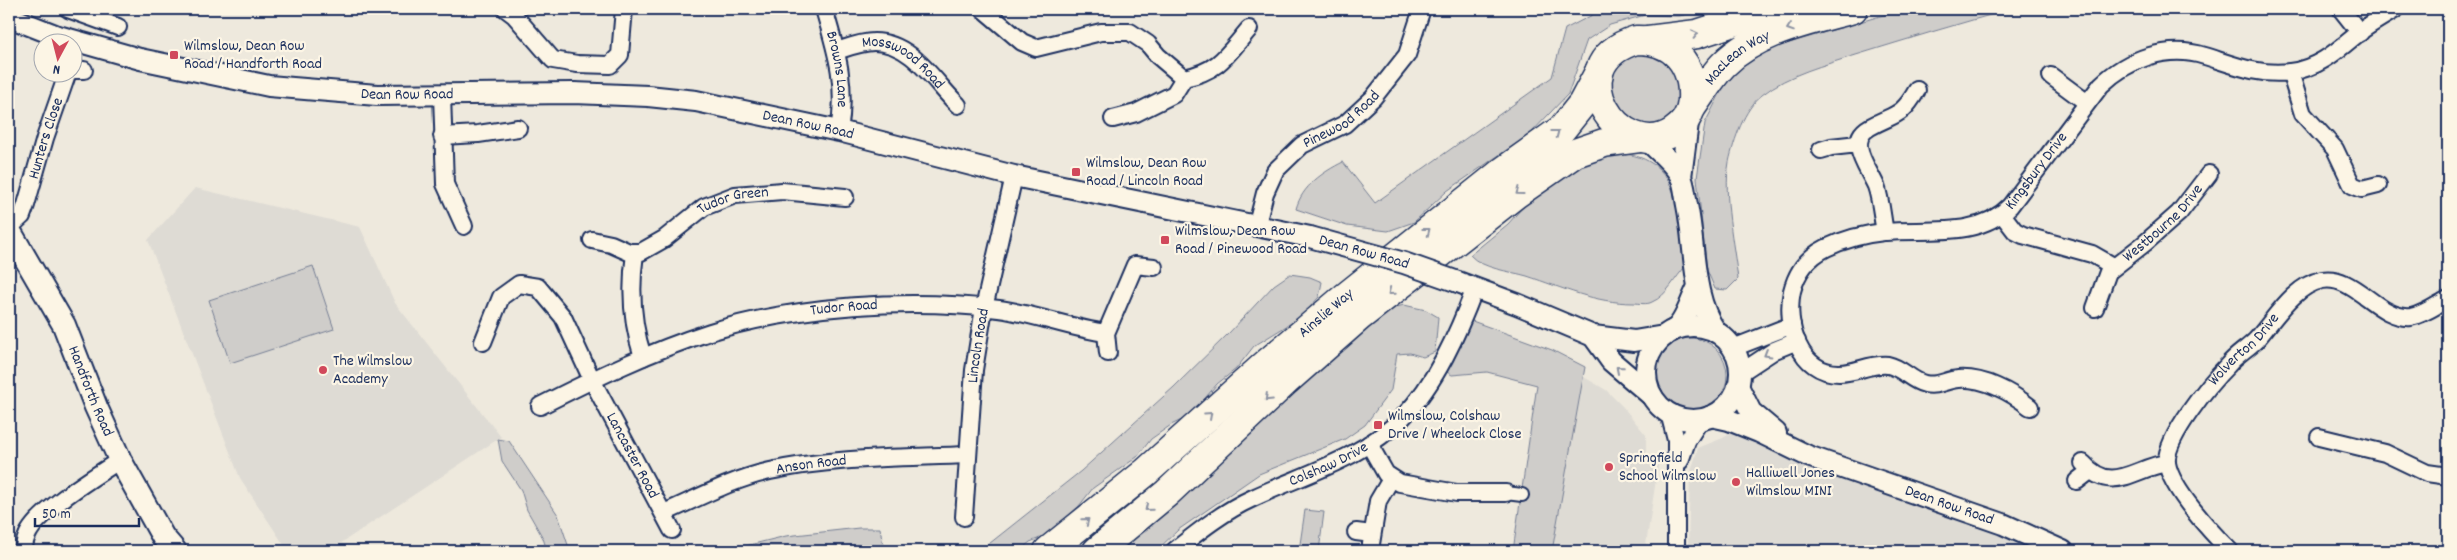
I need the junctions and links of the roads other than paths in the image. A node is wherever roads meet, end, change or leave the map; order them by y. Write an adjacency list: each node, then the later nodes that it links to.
1 (68, 9): 12 (street)
2 (506, 9): 3 (street)
3 (624, 9)
4 (824, 9): 16 (street, Browns Lane)
5 (983, 9): 19 (street)
6 (1422, 9): 40 (street, Pinewood Road)
7 (1774, 9): 15 (highway, MacLean Way, one-way to 7)
8 (1853, 9): 26 (highway, MacLean Way, one-way to 26)
9 (2341, 9): 14 (street)
10 (2396, 9): 14 (street, Kingsbury Drive)
11 (9, 17): 23 (street, Dean Row Road)
12 (118, 27)
13 (1249, 29): 19 (street)
14 (2360, 33): 18 (street, Kingsbury Drive)
15 (1647, 40): 17 (highway); 26 (highway)
16 (837, 50): 25 (street, Mosswood Road); 29 (street, Browns Lane)
17 (1599, 72): 31 (highway); 87 (highway, Ainslie Way, one-way to 17)
18 (2290, 72): 24 (street, Kingsbury Drive); 37 (street)
19 (1179, 73): 27 (street)
20 (2051, 76): 24 (street)
21 (70, 82): 42 (street, Hunters Close)
22 (1917, 90): 32 (street)
23 (442, 95): 29 (street, Dean Row Road); 30 (street)
24 (2086, 102): 39 (street, Kingsbury Drive)
25 (958, 105)
26 (1690, 111): 31 (highway); 36 (street)
27 (1113, 119)
28 (518, 128): 30 (street)
29 (838, 131): 35 (street, Dean Row Road)
30 (442, 136): 41 (street)
31 (1643, 139): 36 (street); 88 (highway, Ainslie Way, one-way to 88)
32 (1858, 144): 33 (street); 43 (street)
33 (1821, 150)
34 (2209, 174): 46 (street, Westbourne Drive)
35 (1014, 176): 40 (street, Dean Row Road); 51 (street, Lincoln Road)
36 (1681, 177): 49 (street)
37 (2378, 185)
38 (844, 196): 45 (street, Tudor Green)
39 (2002, 214): 43 (street, Kingsbury Drive); 46 (street, Westbourne Drive)
40 (1257, 224): 48 (street, Dean Row Road, bridge)
41 (464, 226)
42 (9, 229): 73 (main road, Handforth Road)
43 (1885, 232): 53 (street, Kingsbury Drive)
44 (592, 240): 45 (street)
45 (635, 253): 62 (street)
46 (2113, 266): 52 (street, Westbourne Drive)
47 (1154, 267): 55 (street)
48 (1467, 285): 57 (street, Dean Row Road); 71 (street, Colshaw Drive)
49 (1697, 289): 54 (street); 56 (street)
50 (2448, 299): 74 (street, Wolverton Drive)
51 (984, 308): 55 (street, Tudor Road); 62 (street, Tudor Road); 72 (street, Lincoln Road)
52 (2095, 308)
53 (1792, 325): 58 (street, Kingsbury Drive); 60 (street)
54 (1716, 332): 56 (street); 60 (street)
55 (1106, 333): 61 (street)
56 (1668, 333): 57 (street, Dean Row Road); 65 (street)
57 (1593, 336): 65 (street, one-way to 57)
58 (1797, 341): 63 (street, one-way to 63); 67 (street, Kingsbury Drive)
59 (483, 342): 64 (street)
60 (1733, 348): 63 (street)
61 (1108, 353)
62 (643, 358): 64 (street, Tudor Road)
63 (1739, 379): 69 (street); 75 (street, Dean Row Road)
64 (592, 380): 66 (street, Tudor Road); 81 (street, Lancaster Road)
65 (1652, 396): 68 (street)
66 (540, 406)
67 (2030, 407)
68 (1669, 413): 69 (street); 76 (street)
69 (1706, 417): 75 (street, Dean Row Road); 76 (street)
70 (2319, 438): 78 (street)
71 (1369, 444): 79 (street); 89 (street, Colshaw Drive)
72 (968, 455): 81 (street, Anson Road); 82 (street, Lincoln Road)
73 (120, 460): 85 (street); 86 (main road, Handforth Road)
74 (2167, 463): 77 (street); 84 (street)
75 (1834, 464): 92 (street, Dean Row Road)
76 (1676, 471): 91 (street)
77 (2083, 472)
78 (2448, 476)
79 (1391, 479): 80 (street); 90 (street)
80 (1514, 494)
81 (664, 513): 83 (street, Lancaster Road)
82 (964, 517)
83 (672, 530)
84 (2228, 550)
85 (23, 551)
86 (175, 551)
87 (1048, 551)
88 (1097, 551)
89 (1174, 551)
90 (1372, 551)
91 (1676, 551)
92 (2063, 551)

